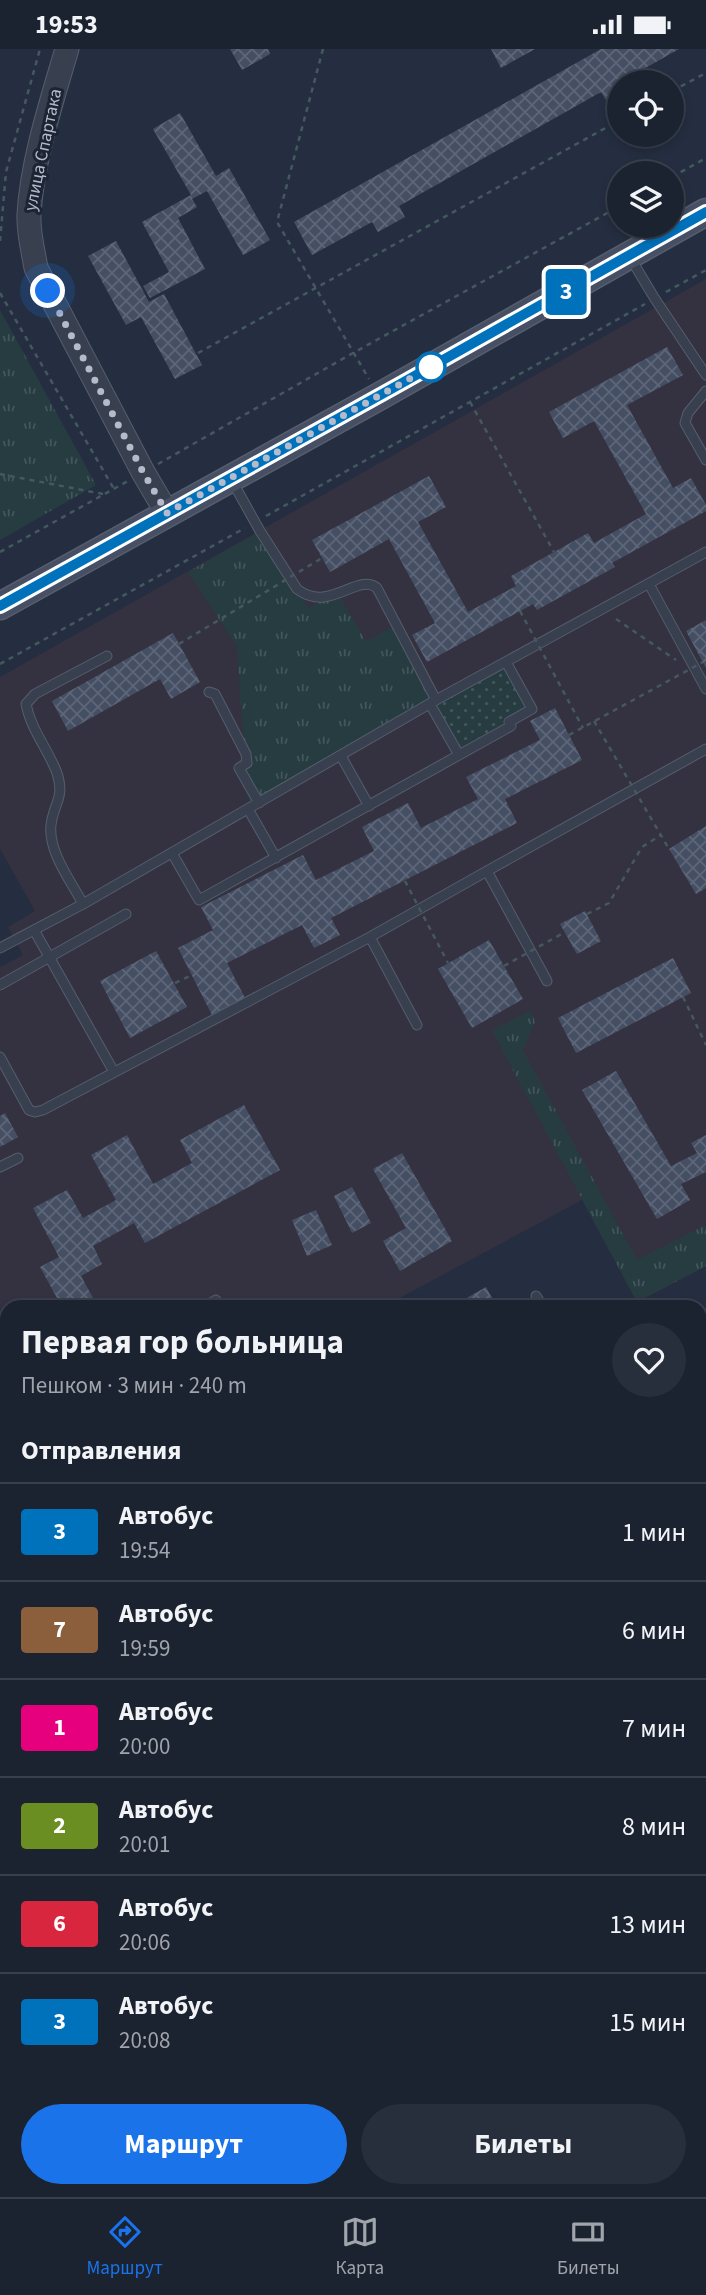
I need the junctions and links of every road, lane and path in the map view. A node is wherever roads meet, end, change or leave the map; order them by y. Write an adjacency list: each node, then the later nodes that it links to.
1 (40, 49): 11 (path)
2 (67, 49): 24 (street, улица Спартака)
3 (323, 49): 14 (path)
4 (706, 73): 5 (path)
5 (684, 85)
6 (607, 127): 14 (path)
7 (706, 158): 8 (path)
8 (684, 170)
9 (706, 212): 12 (main road)
10 (607, 213): 18 (path)
11 (0, 241)
12 (630, 256): 16 (lane); 21 (main road)
13 (706, 270): 16 (path)
14 (315, 288): 17 (path); 18 (path)
15 (0, 293): 27 (path)
16 (655, 299): 19 (lane); 22 (path)
17 (198, 353)
18 (353, 353): 21 (path); 24 (path)
19 (706, 375)
20 (706, 391): 23 (lane)
21 (380, 396): 26 (main road)
22 (470, 402): 30 (path); 32 (path)
23 (706, 460)
24 (143, 472): 27 (path); 29 (street, улица Спартака)
25 (0, 474): 28 (path)
26 (230, 478): 29 (main road); 30 (lane)
27 (114, 489): 28 (path)
28 (103, 494): 31 (path)
29 (167, 513): 36 (main road)
30 (255, 522): 44 (path); 49 (lane)
31 (0, 552)
32 (554, 552)
33 (706, 552): 35 (lane)
34 (322, 558): 39 (path, bridge)
35 (649, 584): 42 (lane); 46 (lane)
36 (0, 606)
37 (520, 611): 51 (path, bridge)
38 (616, 619): 41 (path)
39 (179, 644)
40 (107, 656): 65 (lane)
41 (678, 660)
42 (506, 662): 49 (lane); 54 (lane)
43 (703, 662): 50 (path, bridge)
44 (0, 664)
45 (688, 667): 46 (path)
46 (698, 674): 47 (lane)
47 (706, 689)
48 (209, 692): 56 (lane)
49 (433, 702): 54 (lane); 55 (lane)
50 (594, 721): 51 (path, bridge); 59 (path, bridge)
51 (583, 728): 52 (path, bridge)
52 (569, 734)
53 (706, 749): 63 (lane)
54 (459, 755): 57 (lane)
55 (341, 756): 56 (lane); 57 (lane)
56 (259, 803): 58 (lane)
57 (369, 806): 62 (lane)
58 (248, 809): 61 (lane); 62 (lane)
59 (661, 835): 60 (path, bridge); 67 (path)
60 (669, 849)
61 (172, 853): 62 (lane); 65 (lane)
62 (276, 858)
63 (487, 871): 70 (lane); 76 (lane)
64 (405, 881): 73 (path, bridge)
65 (83, 904): 68 (lane)
66 (126, 914): 72 (lane)
67 (587, 914)
68 (34, 930): 71 (lane); 72 (lane)
69 (565, 932): 74 (path, bridge)
70 (370, 937): 80 (lane); 83 (lane)
71 (0, 948)
72 (49, 958): 78 (lane); 83 (lane)
73 (448, 963)
74 (504, 966)
75 (192, 975): 77 (path)
76 (547, 981)
77 (174, 983)
78 (0, 985)
79 (683, 997): 81 (path)
80 (417, 1025)
81 (706, 1045)
82 (0, 1057): 83 (lane)
83 (114, 1072)
84 (18, 1158): 85 (lane)
85 (0, 1167)
86 (536, 1296): 87 (lane)
87 (539, 1300)

